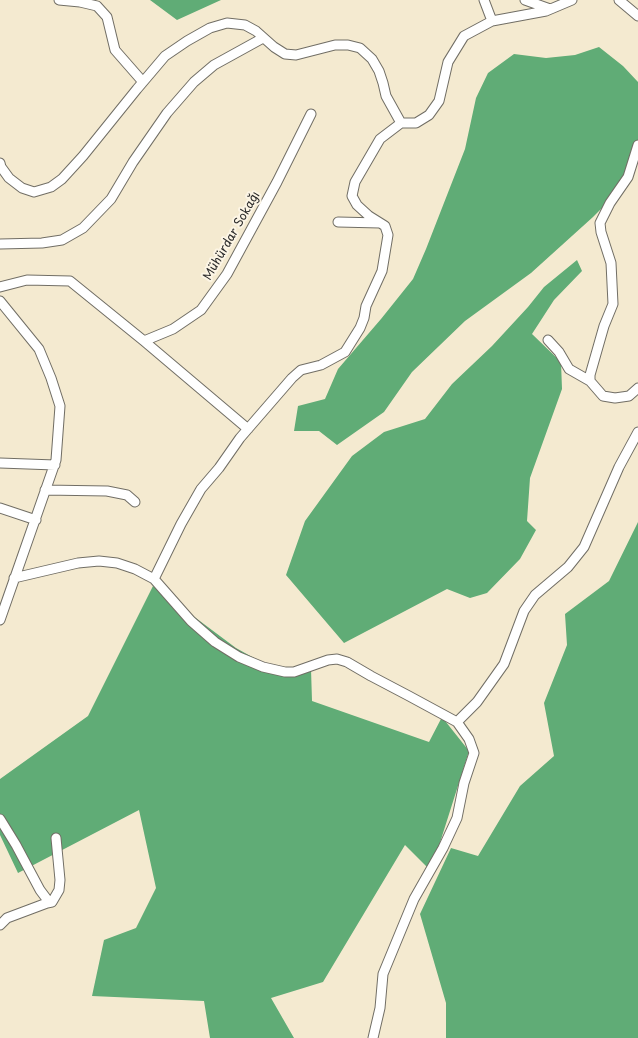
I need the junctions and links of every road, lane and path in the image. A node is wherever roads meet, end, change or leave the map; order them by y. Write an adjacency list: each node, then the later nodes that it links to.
1 (59, 0): 10 (street)
2 (484, 0): 8 (street)
3 (525, 0): 6 (street)
4 (572, 0): 6 (street)
5 (619, 0): 7 (street)
6 (551, 9): 8 (street)
7 (638, 16)
8 (492, 21): 12 (street)
9 (263, 38): 10 (street); 12 (street); 17 (street)
10 (143, 82): 14 (street)
11 (311, 114): 21 (street, Mühürdar Sokağı)
12 (401, 123): 16 (street)
13 (638, 146): 22 (street)
14 (0, 163)
15 (338, 222): 16 (street)
16 (381, 223): 24 (street)
17 (0, 244)
18 (0, 287): 21 (street)
19 (0, 301): 27 (street)
20 (548, 340): 22 (street)
21 (144, 341): 24 (street)
22 (590, 382): 23 (street)
23 (638, 388)
24 (248, 429): 33 (street)
25 (638, 432): 35 (street)
26 (0, 463): 27 (street)
27 (54, 465): 28 (street)
28 (45, 490): 29 (street); 31 (street)
29 (135, 502)
30 (0, 508): 31 (street)
31 (36, 520): 32 (street)
32 (14, 578): 33 (street); 34 (street)
33 (154, 579): 35 (street)
34 (0, 620)
35 (457, 722): 40 (street)
36 (0, 819): 38 (street)
37 (56, 838): 38 (street)
38 (47, 903): 39 (street)
39 (0, 925)
40 (373, 1038)

